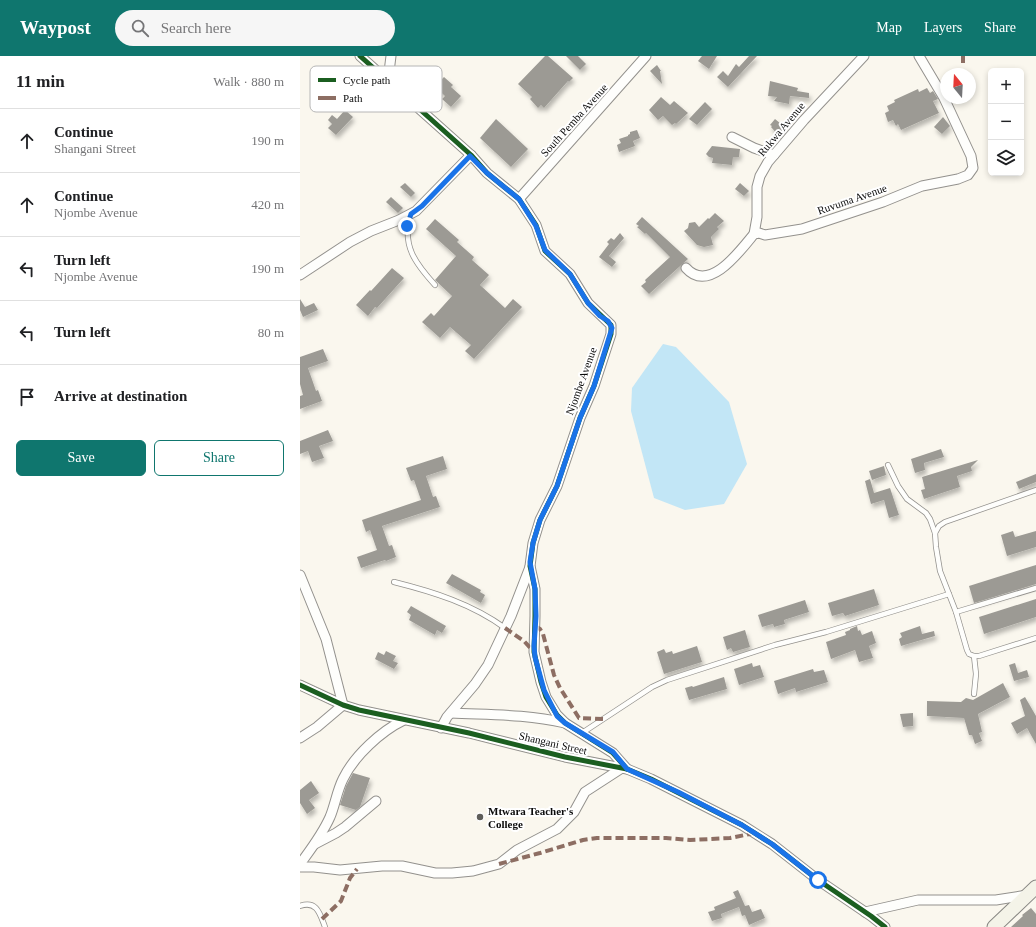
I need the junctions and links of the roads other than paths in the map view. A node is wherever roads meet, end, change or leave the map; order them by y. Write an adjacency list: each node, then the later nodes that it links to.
1 (360, 56): 6 (street, Njombe Avenue)
2 (391, 56): 7 (street)
3 (646, 56): 12 (street, South Pemba Avenue)
4 (864, 56): 10 (street, Rukwa Avenue)
5 (920, 56): 14 (street, Ruvuma Avenue)
6 (372, 66)
7 (390, 66)
8 (423, 112): 11 (street, Njombe Avenue)
9 (732, 137): 10 (street)
10 (774, 155): 14 (street, Rukwa Avenue)
11 (470, 156): 12 (street, Njombe Avenue); 13 (street)
12 (519, 199): 21 (street, Njombe Avenue)
13 (411, 214): 16 (street); 17 (lane)
14 (754, 234): 15 (street)
15 (686, 268)
16 (300, 275)
17 (435, 285)
18 (888, 465): 20 (lane)
19 (1036, 490): 20 (lane)
20 (935, 532): 25 (lane)
21 (530, 566): 27 (street); 35 (street, Njombe Avenue)
22 (300, 575): 32 (street)
23 (394, 582): 27 (lane)
24 (1036, 588): 26 (lane)
25 (949, 594): 26 (lane); 37 (lane)
26 (956, 612): 29 (lane)
27 (505, 628): 33 (street)
28 (1036, 638): 29 (lane)
29 (974, 656): 31 (lane)
30 (300, 685): 32 (street, Shangani Street)
31 (974, 694)
32 (343, 706): 34 (street, Shangani Street); 38 (street)
33 (451, 713): 35 (street); 36 (street)
34 (404, 720): 36 (street, Shangani Street); 41 (street)
35 (565, 723): 37 (street, Njombe Avenue)
36 (441, 728): 39 (street, Shangani Street)
37 (582, 733): 39 (street, Njombe Avenue)
38 (300, 738)
39 (624, 769): 43 (street); 46 (street, Shangani Street)
40 (376, 801): 41 (street)
41 (315, 844): 42 (street)
42 (300, 864)
43 (300, 867)
44 (1032, 891): 46 (street); 50 (street)
45 (300, 906): 47 (lane)
46 (865, 912): 49 (street, Shangani Street)
47 (324, 927): 48 (lane)
48 (330, 927)
49 (884, 927)
50 (994, 927)

